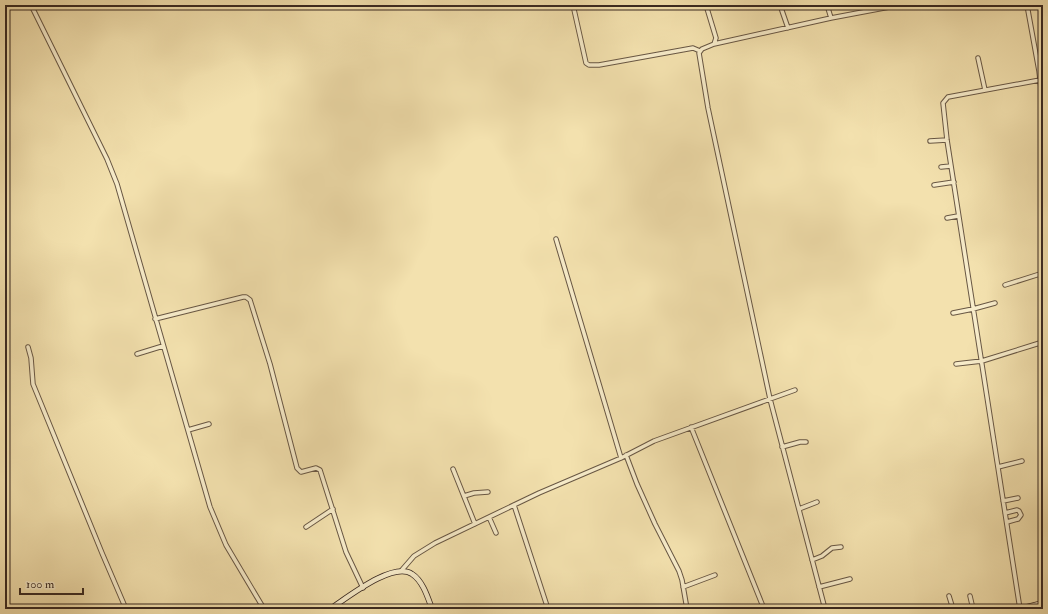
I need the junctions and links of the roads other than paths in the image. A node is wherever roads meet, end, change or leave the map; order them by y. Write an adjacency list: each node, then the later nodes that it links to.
1 (31, 5): 30 (street)
2 (573, 5): 11 (street)
3 (706, 5): 10 (street)
4 (780, 5): 9 (street)
5 (827, 5): 8 (street)
6 (900, 5): 8 (street)
7 (1027, 5): 13 (street)
8 (831, 18): 9 (street)
9 (788, 28): 10 (street)
10 (714, 44): 11 (street)
11 (700, 51): 40 (street)
12 (978, 58): 14 (street)
13 (1040, 80): 14 (street); 15 (street)
14 (985, 90): 16 (street)
15 (1043, 106)
16 (947, 140): 17 (street); 18 (street)
17 (930, 141)
18 (951, 166): 19 (street); 20 (street)
19 (941, 168)
20 (954, 182): 21 (street); 22 (street)
21 (934, 185)
22 (958, 216): 23 (street); 28 (street)
23 (947, 218)
24 (556, 239): 47 (street)
25 (1043, 273): 26 (street)
26 (1005, 285)
27 (995, 303): 28 (street)
28 (973, 309): 29 (street); 37 (street)
29 (953, 313)
30 (155, 319): 34 (street); 57 (street)
31 (1041, 327): 32 (street)
32 (1043, 332)
33 (1043, 342): 37 (street)
34 (163, 346): 36 (street); 43 (street)
35 (28, 347): 76 (street)
36 (137, 354)
37 (982, 361): 38 (street); 49 (street)
38 (956, 364)
39 (795, 390): 40 (street)
40 (770, 399): 42 (street); 45 (street)
41 (209, 424): 43 (street)
42 (691, 427): 46 (street); 82 (street)
43 (188, 430): 77 (street)
44 (806, 442): 45 (street)
45 (782, 447): 58 (street)
46 (626, 456): 47 (street); 70 (street)
47 (621, 458): 56 (street)
48 (1022, 462): 49 (street)
49 (998, 467): 54 (street)
50 (453, 469): 52 (street)
51 (488, 492): 52 (street)
52 (464, 496): 62 (street)
53 (1018, 498): 54 (street)
54 (1003, 501): 59 (street)
55 (817, 502): 58 (street)
56 (514, 505): 60 (street); 80 (street)
57 (332, 509): 63 (street); 72 (street)
58 (799, 509): 66 (street)
59 (1005, 513): 61 (street); 61 (street)
60 (489, 517): 62 (street); 64 (street)
61 (1007, 522): 86 (street)
62 (475, 524): 67 (street)
63 (306, 527)
64 (496, 533)
65 (841, 547): 66 (street)
66 (812, 560): 71 (street)
67 (401, 571): 72 (main road); 79 (main road)
68 (715, 575): 70 (street)
69 (850, 578): 71 (street)
70 (683, 587): 81 (street)
71 (819, 587): 83 (street)
72 (363, 588): 78 (main road)
73 (949, 596): 84 (street)
74 (970, 596): 85 (street)
75 (1043, 603): 86 (main road)
76 (126, 609)
77 (264, 609)
78 (330, 609)
79 (432, 609)
80 (548, 609)
81 (687, 609)
82 (764, 609)
83 (825, 609)
84 (953, 609)
85 (973, 609)
86 (1019, 609)

